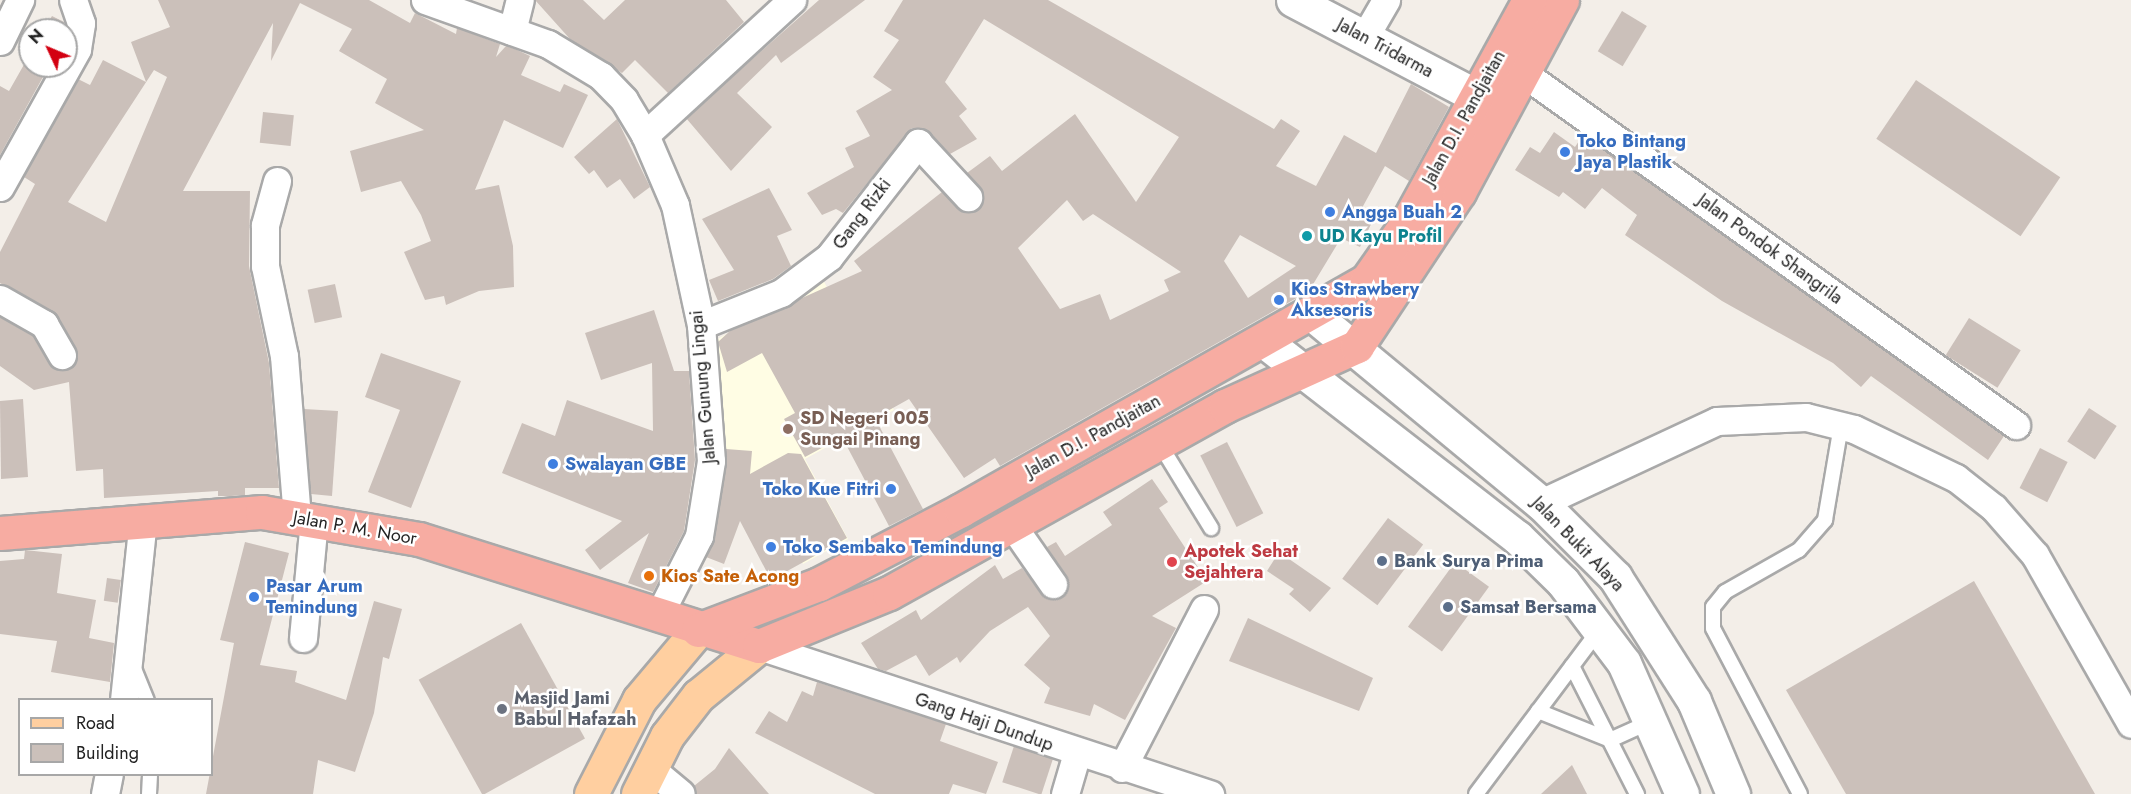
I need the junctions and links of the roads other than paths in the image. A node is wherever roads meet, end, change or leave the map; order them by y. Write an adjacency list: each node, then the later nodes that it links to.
1 (20, 0): 12 (street)
2 (73, 0): 17 (street)
3 (425, 0): 10 (street, Jalan Gunung Lingai)
4 (520, 0): 10 (street)
5 (792, 0): 15 (street)
6 (1293, 0): 11 (street, Jalan Tridarma)
7 (1386, 0): 11 (street)
8 (1529, 0): 14 (highway, Jalan D.I. Pandjaitan)
9 (1562, 0): 13 (highway, Jalan D.I. Pandjaitan)
10 (512, 31): 15 (street, Jalan Gunung Lingai)
11 (1364, 38): 14 (street, Jalan Tridarma)
12 (0, 41)
13 (1523, 73): 23 (highway, Jalan D.I. Pandjaitan); 28 (street, Jalan Pondok Shangrila)
14 (1476, 96): 20 (highway, Jalan D.I. Pandjaitan)
15 (645, 135): 21 (street, Jalan Gunung Lingai)
16 (277, 181): 32 (street)
17 (0, 187)
18 (968, 197): 21 (street, Gang Rizki)
19 (0, 299): 24 (street)
20 (1311, 313): 22 (highway, Jalan D.I. Pandjaitan); 23 (street, Jalan Bukit Alaya)
21 (701, 326): 39 (street, Jalan Gunung Lingai)
22 (1264, 341): 25 (street, Jalan Bukit Alaya); 41 (highway, Jalan D.I. Pandjaitan)
23 (1357, 346): 25 (highway); 26 (street, Jalan Bukit Alaya)
24 (62, 355)
25 (1300, 373): 29 (highway); 30 (street, Jalan Bukit Alaya)
26 (1439, 415): 30 (street); 31 (street, Jalan Bukit Alaya)
27 (1841, 425): 31 (street); 51 (street); 68 (lane)
28 (2016, 425)
29 (1159, 443): 34 (highway); 35 (lane)
30 (1407, 450): 40 (street, Jalan Bukit Alaya)
31 (1541, 503): 48 (street, Jalan Bukit Alaya)
32 (306, 519): 33 (highway, Jalan P. M. Noor); 39 (highway, Jalan P. M. Noor); 42 (street)
33 (142, 520): 36 (highway, Jalan P. M. Noor); 44 (street)
34 (1012, 525): 37 (street); 43 (highway)
35 (1211, 528)
36 (0, 533)
37 (1053, 584)
38 (1204, 609): 54 (street)
39 (659, 615): 41 (highway, Jalan P. M. Noor)
40 (1600, 628): 45 (lane); 50 (street, Jalan Bukit Alaya)
41 (698, 630): 43 (highway, Jalan P. M. Noor); 60 (main road, Jalan D.I. Pandjaitan)
42 (303, 638)
43 (759, 646): 53 (street, Gang Haji Dundup); 57 (main road)
44 (131, 661): 46 (street); 47 (lane)
45 (1572, 666): 49 (lane); 52 (lane)
46 (124, 698)
47 (147, 698)
48 (1694, 700): 50 (street); 67 (street, Jalan Bukit Alaya)
49 (1538, 711): 52 (lane); 64 (lane)
50 (1652, 721): 52 (lane); 66 (street, Jalan Bukit Alaya)
51 (2131, 724)
52 (1610, 740): 65 (lane)
53 (1077, 753): 54 (street, Gang Haji Dundup); 62 (street)
54 (1122, 768): 63 (street, Gang Haji Dundup)
55 (109, 776): 58 (street)
56 (150, 776): 59 (lane)
57 (644, 781): 61 (street)
58 (105, 794)
59 (149, 794)
60 (591, 794)
61 (681, 794)
62 (1065, 794)
63 (1210, 794)
64 (1476, 794)
65 (1637, 794)
66 (1682, 794)
67 (1733, 794)
68 (1800, 794)

